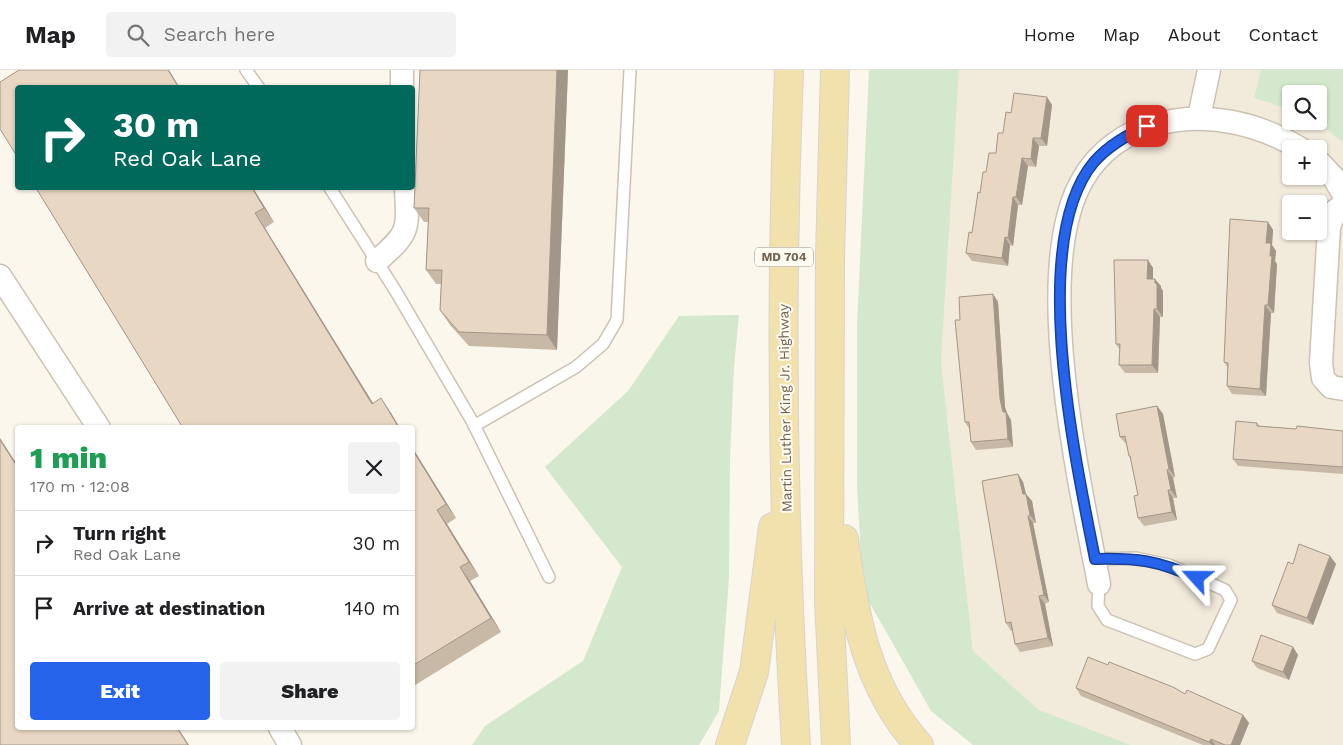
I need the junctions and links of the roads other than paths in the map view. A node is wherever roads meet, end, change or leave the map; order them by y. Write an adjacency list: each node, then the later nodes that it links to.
1 (246, 70): 7 (lane)
2 (402, 70): 8 (street)
3 (630, 70): 20 (lane)
4 (789, 70): 22 (main road, Martin Luther King Jr. Highway / MD 704)
5 (835, 70): 21 (main road, MD 704)
6 (1209, 70): 9 (street)
7 (256, 85)
8 (402, 85)
9 (1199, 117): 10 (street); 23 (street)
10 (1286, 140)
11 (1327, 171): 14 (street)
12 (331, 190): 16 (lane)
13 (406, 190): 16 (street)
14 (1343, 193)
15 (1343, 205): 18 (street)
16 (377, 261): 20 (lane)
17 (0, 276): 19 (street)
18 (1343, 389)
19 (98, 425)
20 (474, 426): 24 (lane)
21 (830, 437): 30 (main road, MD 704); 31 (main road)
22 (783, 444): 28 (main road); 29 (main road, Martin Luther King Jr. Highway / MD 704)
23 (1095, 559): 25 (street); 25 (lane)
24 (549, 577)
25 (1099, 584)
26 (281, 730): 27 (street)
27 (290, 745)
28 (730, 745)
29 (796, 745)
30 (836, 745)
31 (919, 745)

